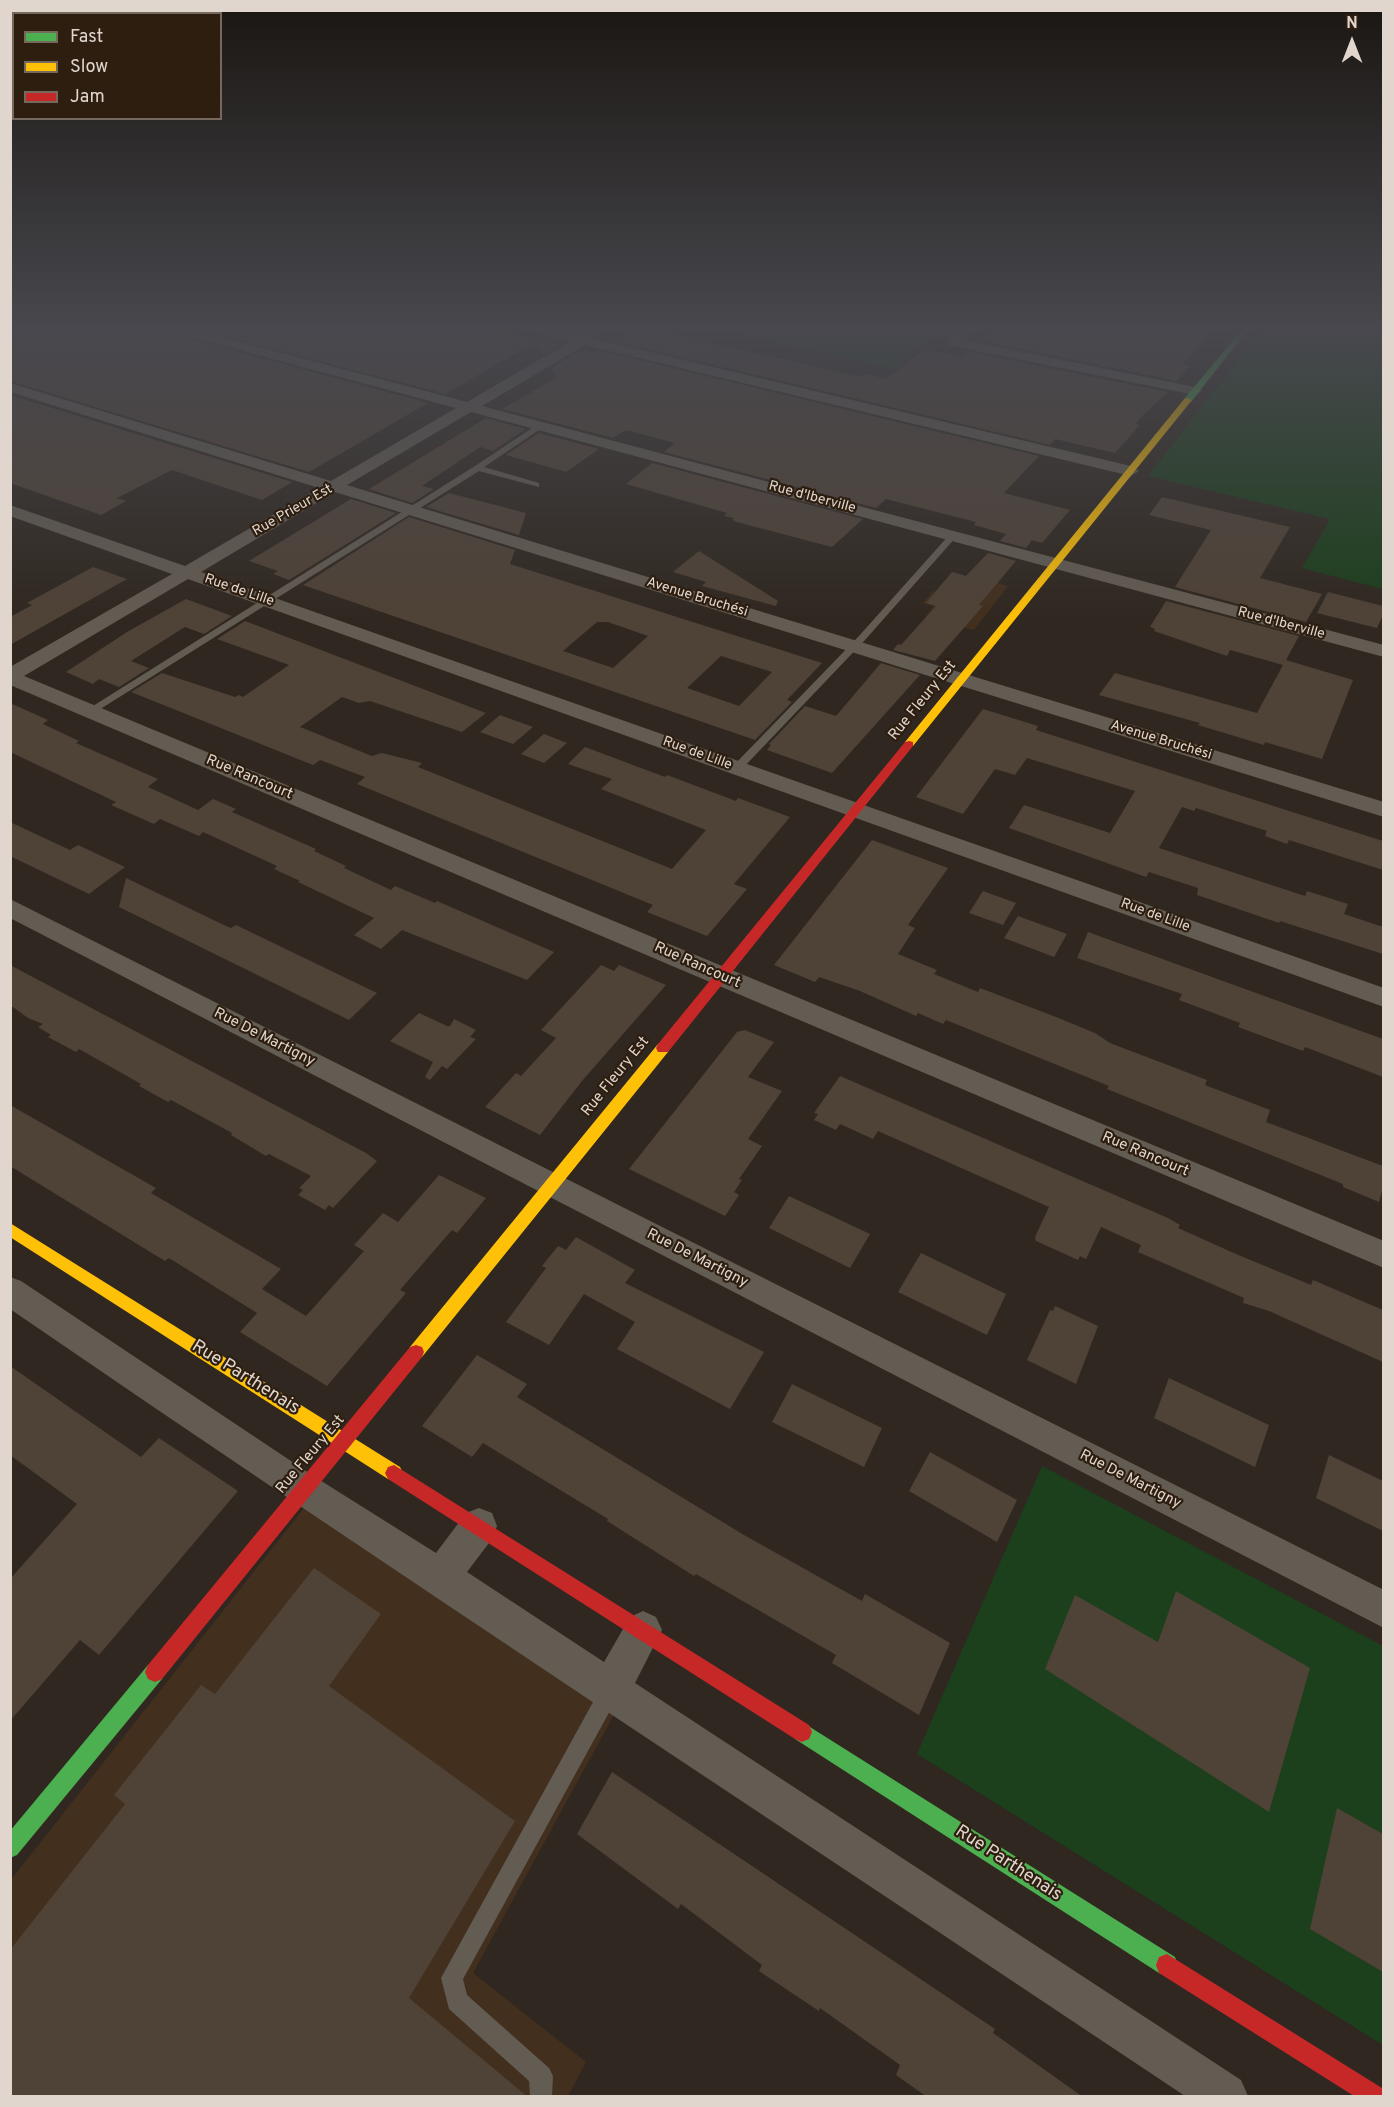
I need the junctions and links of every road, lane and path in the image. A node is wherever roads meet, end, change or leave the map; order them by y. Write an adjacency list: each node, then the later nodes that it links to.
1 (136, 425): 9 (street, Avenue Bruchési)
2 (436, 425): 9 (street, Rue Prieur Est)
3 (941, 425): 7 (street)
4 (1168, 425): 7 (street, Rue Fleury Est)
5 (541, 426): 6 (lane); 12 (street, Rue d'Iberville)
6 (478, 468): 8 (lane); 11 (lane)
7 (1131, 471): 13 (street, Rue Fleury Est)
8 (536, 485)
9 (336, 486): 11 (street, Avenue Bruchési); 14 (street, Rue Prieur Est)
10 (10, 510): 14 (street, Rue de Lille)
11 (411, 510): 15 (lane); 16 (street, Avenue Bruchési)
12 (953, 536): 13 (street, Rue d'Iberville); 16 (lane)
13 (1056, 564): 17 (street, Rue d'Iberville); 19 (street, Rue Fleury Est)
14 (187, 573): 15 (street, Rue de Lille); 18 (street, Rue Prieur Est)
15 (267, 601): 20 (lane); 21 (street, Rue de Lille)
16 (854, 645): 19 (street, Avenue Bruchési); 21 (lane)
17 (1383, 651)
18 (10, 677): 20 (street, Rue Rancourt)
19 (962, 680): 22 (street, Rue Fleury Est); 23 (street, Avenue Bruchési)
20 (90, 711): 25 (street, Rue Rancourt)
21 (737, 768): 22 (street, Rue de Lille)
22 (855, 810): 25 (street, Rue Fleury Est); 26 (street, Rue de Lille)
23 (1383, 810)
24 (10, 907): 27 (street, Rue De Martigny)
25 (721, 975): 27 (street, Rue Fleury Est); 29 (street, Rue Rancourt)
26 (1383, 998)
27 (550, 1184): 31 (street, Rue Fleury Est); 35 (street, Rue De Martigny)
28 (10, 1229): 31 (street, Rue Parthenais)
29 (1383, 1255)
30 (10, 1291): 32 (street)
31 (344, 1442): 32 (street, Rue Fleury Est); 33 (street, Rue Parthenais)
32 (303, 1489): 34 (street); 38 (street, Rue Fleury Est)
33 (479, 1526): 34 (street); 36 (street, Rue Parthenais)
34 (441, 1577): 37 (street)
35 (1383, 1610)
36 (644, 1630): 37 (street); 41 (street, Rue Parthenais)
37 (610, 1690): 39 (lane); 40 (street)
38 (10, 1848)
39 (541, 2097)
40 (1225, 2097)
41 (1374, 2097)

